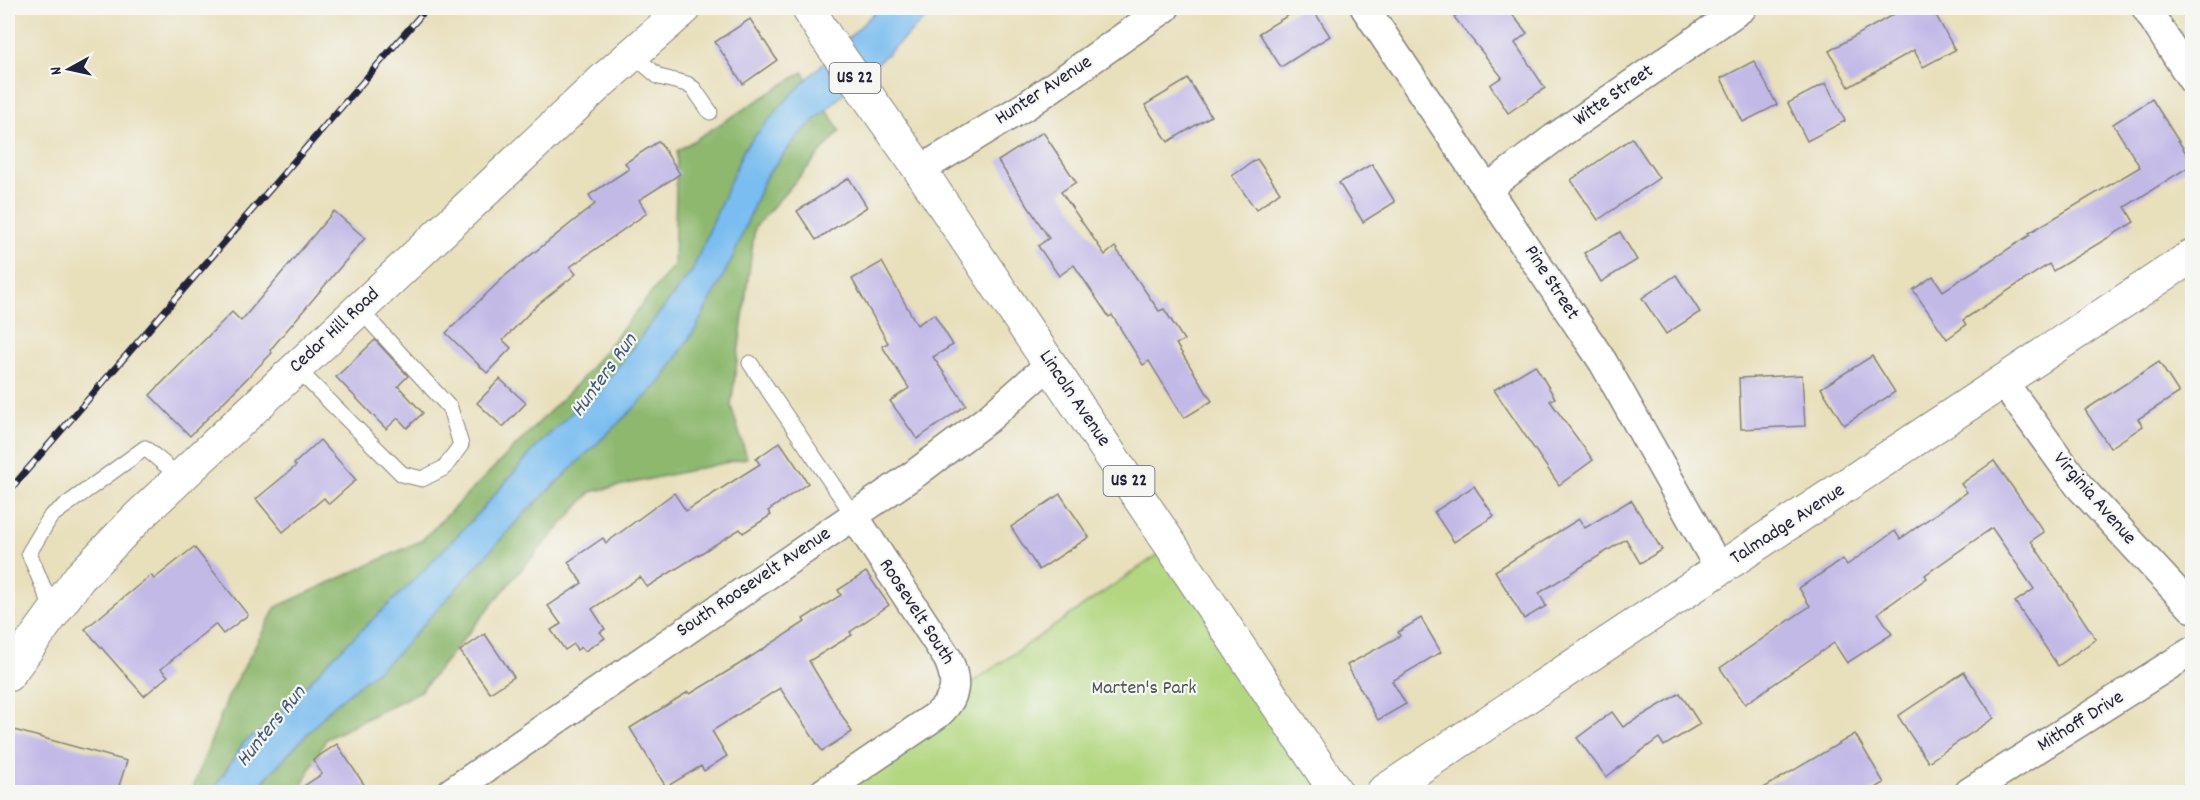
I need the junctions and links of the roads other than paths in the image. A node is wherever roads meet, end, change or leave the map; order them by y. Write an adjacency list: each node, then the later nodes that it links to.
1 (685, 8): 7 (main road, Cedar Hill Road)
2 (808, 8): 10 (main road, Lincoln Avenue / US 22)
3 (1165, 8): 10 (street, Hunter Avenue)
4 (1365, 8): 11 (street, Pine Street)
5 (1742, 8): 11 (street, Witte Street)
6 (2146, 8): 8 (street)
7 (632, 54): 9 (lane); 13 (main road, Cedar Hill Road)
8 (2193, 80)
9 (710, 112)
10 (921, 170): 15 (main road, Lincoln Avenue / US 22)
11 (1488, 188): 20 (street, Pine Street)
12 (2193, 256): 17 (main road, Talmadge Avenue)
13 (359, 309): 16 (main road, Cedar Hill Road); 16 (lane)
14 (750, 363): 19 (lane)
15 (1050, 364): 19 (street, South Roosevelt Avenue); 27 (main road, Lincoln Avenue / US 22)
16 (297, 368): 18 (main road, Cedar Hill Road)
17 (2004, 382): 20 (main road, Talmadge Avenue); 21 (street, Virginia Avenue)
18 (180, 477): 22 (main road, Cedar Hill Road); 22 (lane)
19 (854, 516): 25 (street, South Roosevelt Avenue); 26 (street, Roosevelt South)
20 (1720, 570): 28 (main road, Talmadge Avenue)
21 (2193, 608)
22 (53, 611): 24 (main road, Cedar Hill Road)
23 (2193, 651): 29 (street, Mithoff Drive)
24 (8, 675)
25 (451, 792)
26 (824, 792)
27 (1336, 792)
28 (1383, 792)
29 (1969, 792)

